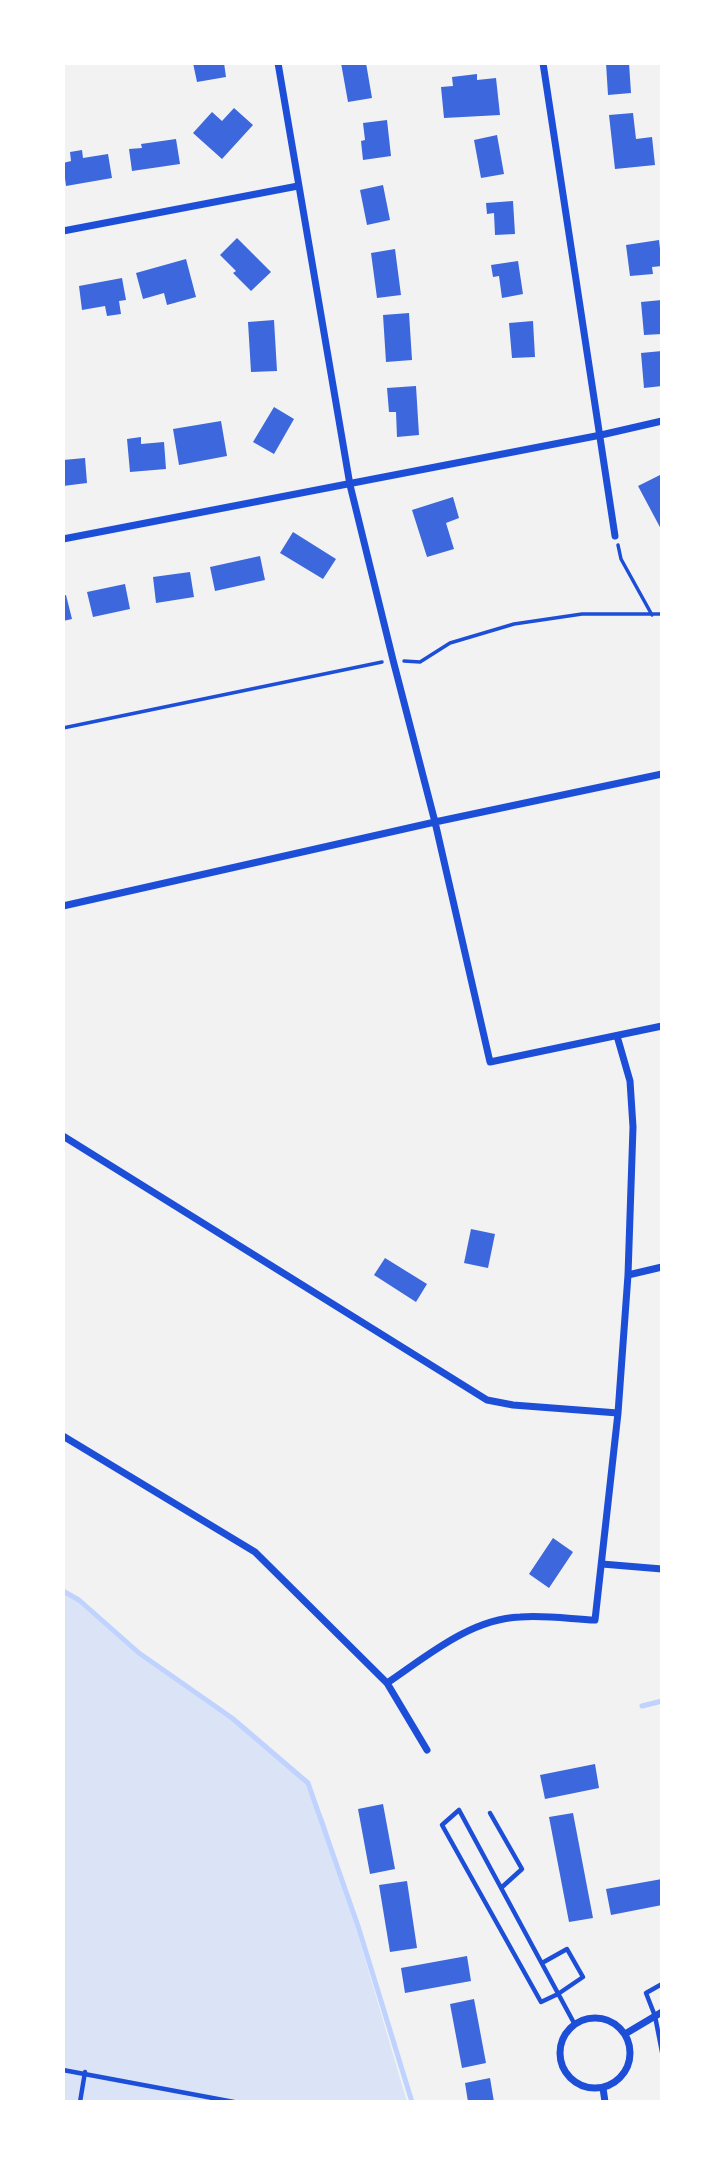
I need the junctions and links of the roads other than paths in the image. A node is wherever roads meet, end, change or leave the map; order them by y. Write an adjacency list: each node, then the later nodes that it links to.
1 (278, 63): 3 (street)
2 (543, 63): 6 (street)
3 (298, 186): 4 (street); 7 (street)
4 (63, 231)
5 (662, 421): 6 (street)
6 (601, 435): 7 (street); 8 (street)
7 (350, 485): 9 (street); 11 (street)
8 (615, 536)
9 (63, 539)
10 (662, 774): 11 (street)
11 (435, 822): 12 (street); 14 (street)
12 (63, 906)
13 (662, 1026): 14 (street)
14 (617, 1036): 17 (street)
15 (63, 1136): 18 (street)
16 (662, 1267): 17 (street)
17 (628, 1275): 18 (street)
18 (618, 1413): 20 (street)
19 (63, 1436): 22 (street)
20 (602, 1563): 21 (street); 22 (street)
21 (662, 1569)
22 (387, 1683): 23 (street)
23 (427, 1750)
24 (490, 1813): 25 (lane)
25 (501, 1888): 26 (lane); 28 (lane)
26 (542, 1963): 28 (lane); 28 (lane)
27 (662, 1984): 29 (lane)
28 (558, 1994): 30 (lane)
29 (658, 2014): 31 (street); 32 (lane)
30 (575, 2023): 31 (street); 35 (street)
31 (625, 2034): 35 (street)
32 (662, 2052)
33 (63, 2070): 34 (lane)
34 (85, 2073): 36 (lane); 37 (lane)
35 (603, 2088): 38 (street)
36 (80, 2102)
37 (234, 2102)
38 (605, 2102)

